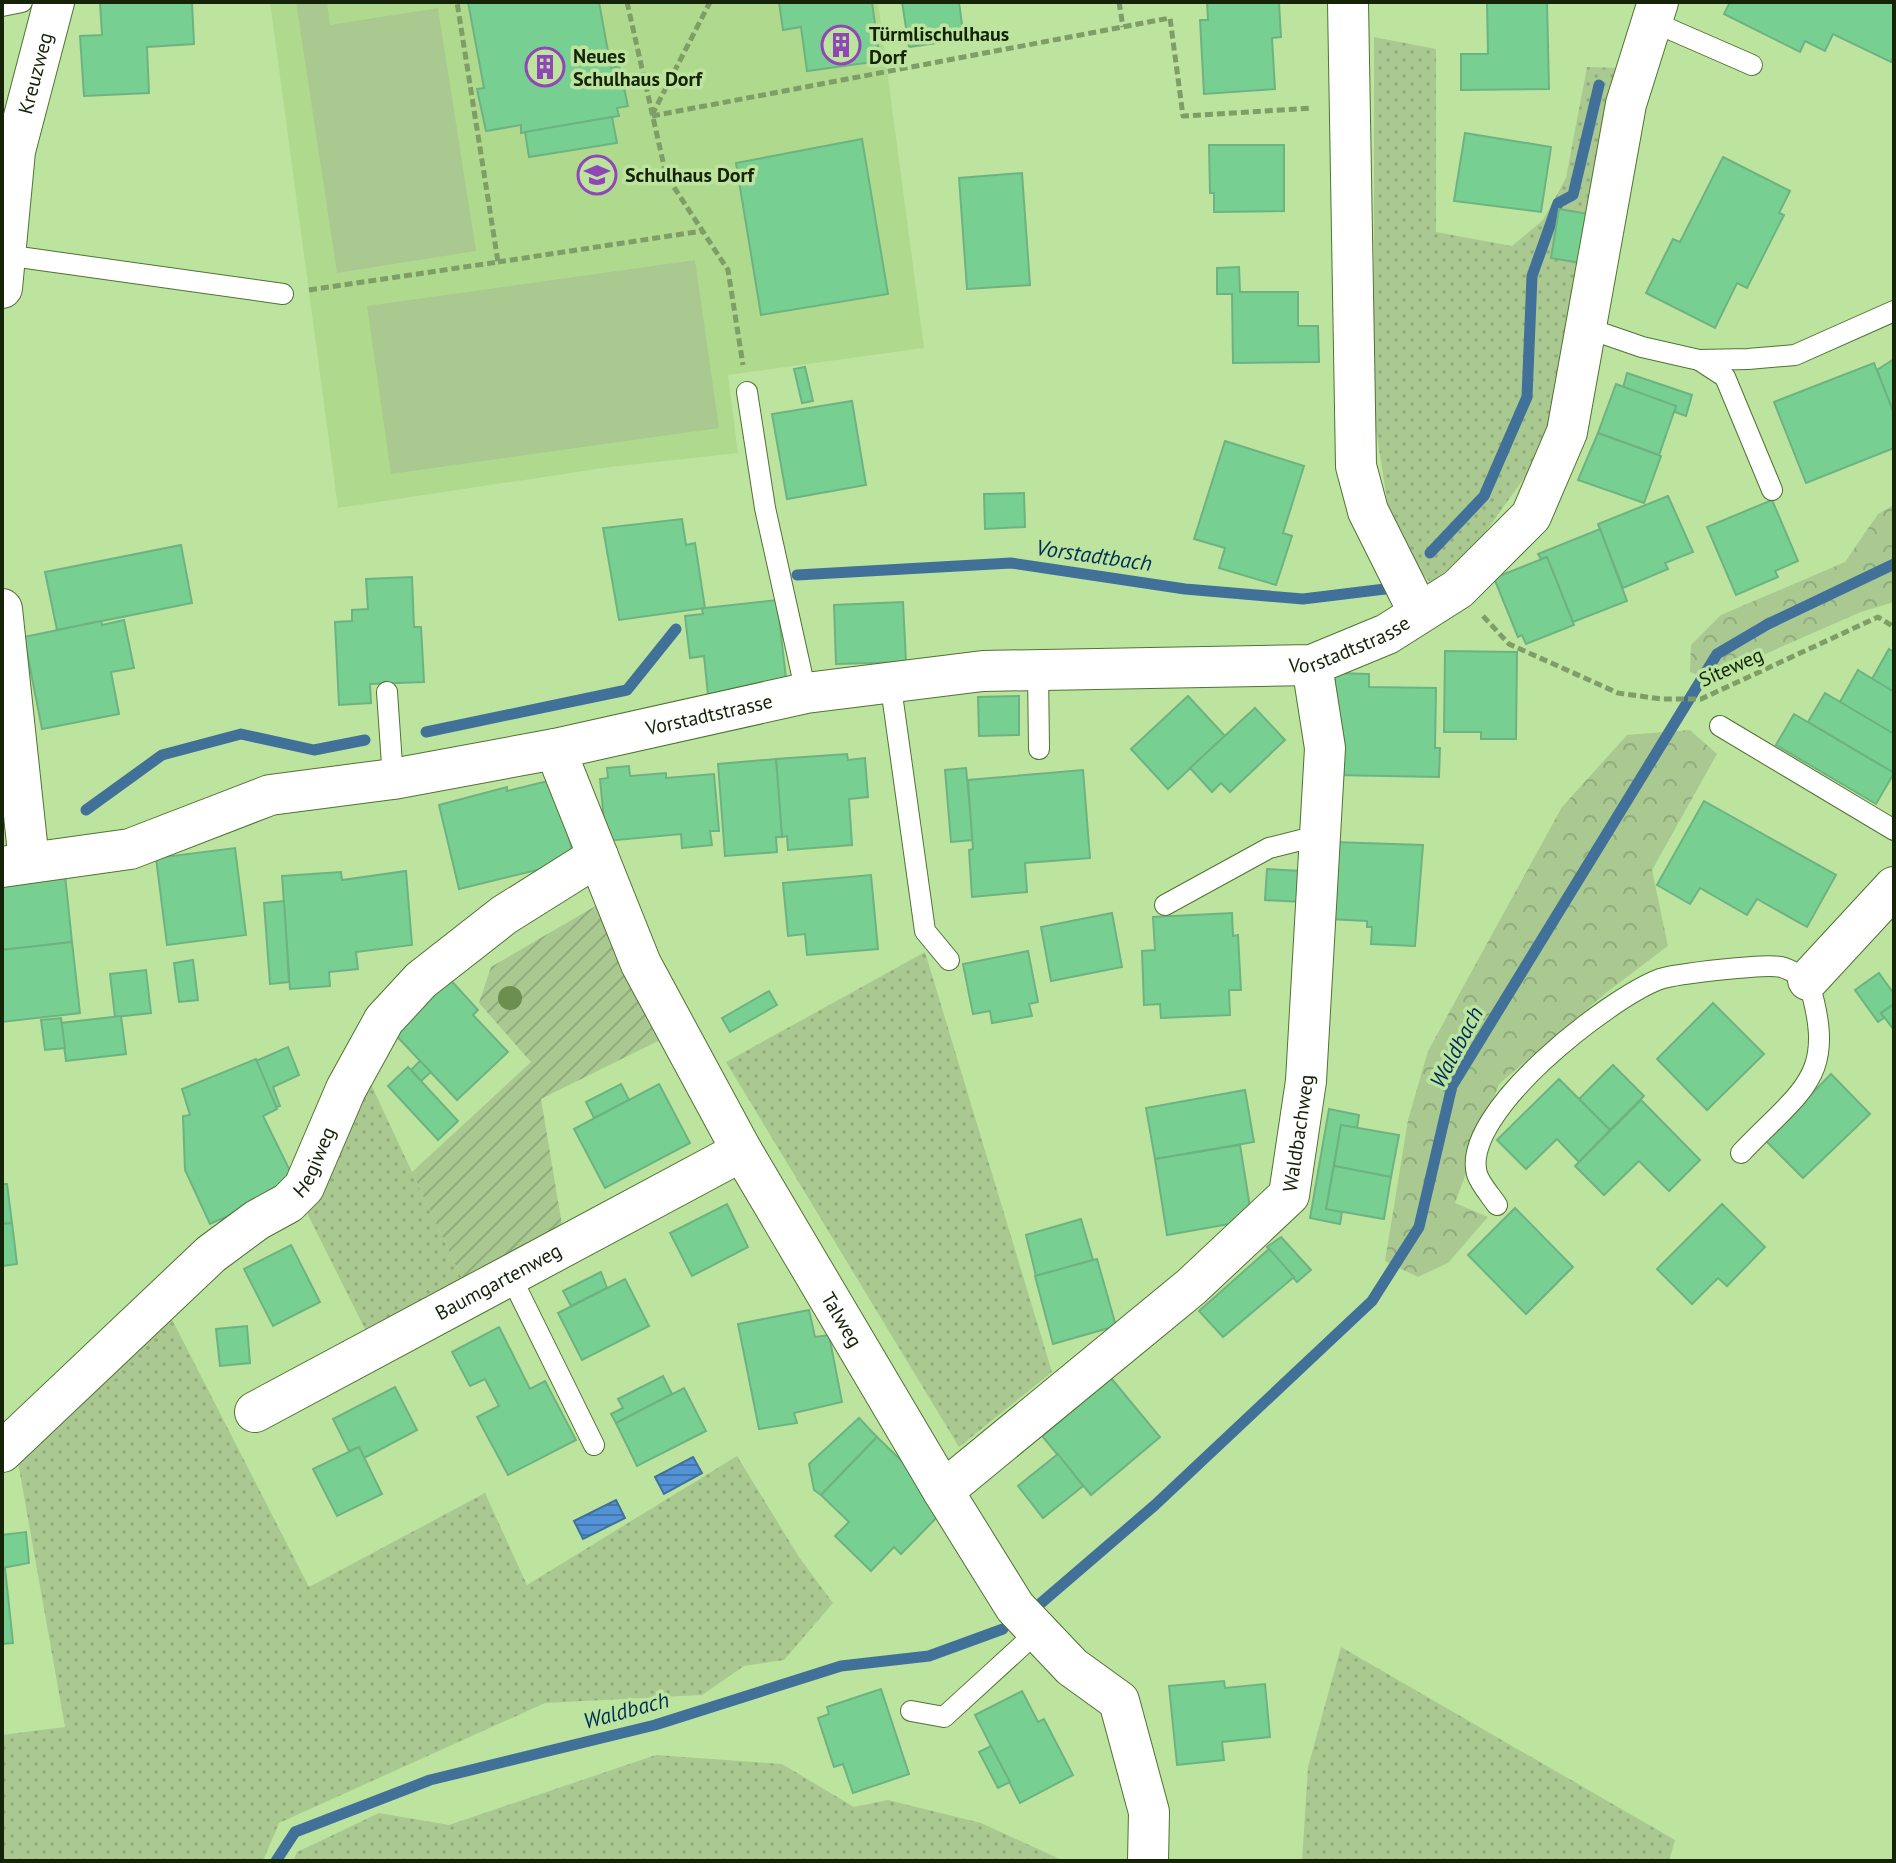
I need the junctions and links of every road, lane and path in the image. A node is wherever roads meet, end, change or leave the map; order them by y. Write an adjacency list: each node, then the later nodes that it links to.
1 (22, 2): 8 (lane)
2 (54, 2): 16 (street, Kreuzweg)
3 (457, 2): 15 (path)
4 (627, 2): 13 (path)
5 (710, 2): 13 (path)
6 (1119, 2): 10 (path)
7 (1348, 2): 12 (street, Vorstadtstrasse)
8 (2, 6)
9 (1655, 12): 11 (lane); 19 (street, Vorstadtstrasse)
10 (1123, 27): 12 (path); 13 (path)
11 (1752, 65)
12 (1352, 105): 25 (street, Vorstadtstrasse)
13 (652, 116): 14 (path)
14 (702, 231): 15 (path); 21 (path)
15 (498, 262): 17 (path)
16 (4, 272): 17 (lane)
17 (283, 294)
18 (1894, 311): 20 (lane)
19 (1584, 327): 20 (lane); 23 (street, Vorstadtstrasse)
20 (1699, 360): 22 (lane)
21 (747, 392): 31 (lane)
22 (1772, 490)
23 (1458, 589): 25 (street, Vorstadtstrasse); 26 (path, Siteweg)
24 (2, 609): 39 (street)
25 (1418, 611): 27 (street, Vorstadtstrasse)
26 (1894, 627)
27 (1312, 665): 28 (street, Vorstadtstrasse); 37 (street, Waldbachweg)
28 (1038, 670): 29 (street, Vorstadtstrasse); 34 (lane)
29 (890, 680): 31 (street, Vorstadtstrasse); 42 (lane)
30 (387, 692): 35 (lane)
31 (806, 693): 33 (street, Vorstadtstrasse)
32 (1720, 726): 36 (lane)
33 (555, 749): 35 (street, Vorstadtstrasse); 38 (street, Talweg)
34 (1039, 749)
35 (393, 779): 39 (street, Vorstadtstrasse)
36 (1894, 830)
37 (1321, 835): 41 (lane); 51 (street, Waldbachweg)
38 (598, 856): 44 (street, Talweg); 50 (street, Hegiweg)
39 (16, 864)
40 (1894, 887): 43 (street)
41 (1165, 905)
42 (949, 960)
43 (1808, 980): 45 (lane); 46 (lane)
44 (742, 1151): 47 (street, Baumgartenweg); 51 (street, Talweg)
45 (1741, 1153)
46 (1497, 1205)
47 (510, 1275): 48 (street, Baumgartenweg); 49 (lane)
48 (255, 1412)
49 (594, 1445)
50 (2, 1452)
51 (943, 1491): 52 (street, Talweg)
52 (1038, 1631): 53 (lane); 54 (street, Talweg)
53 (911, 1711)
54 (1148, 1861)

